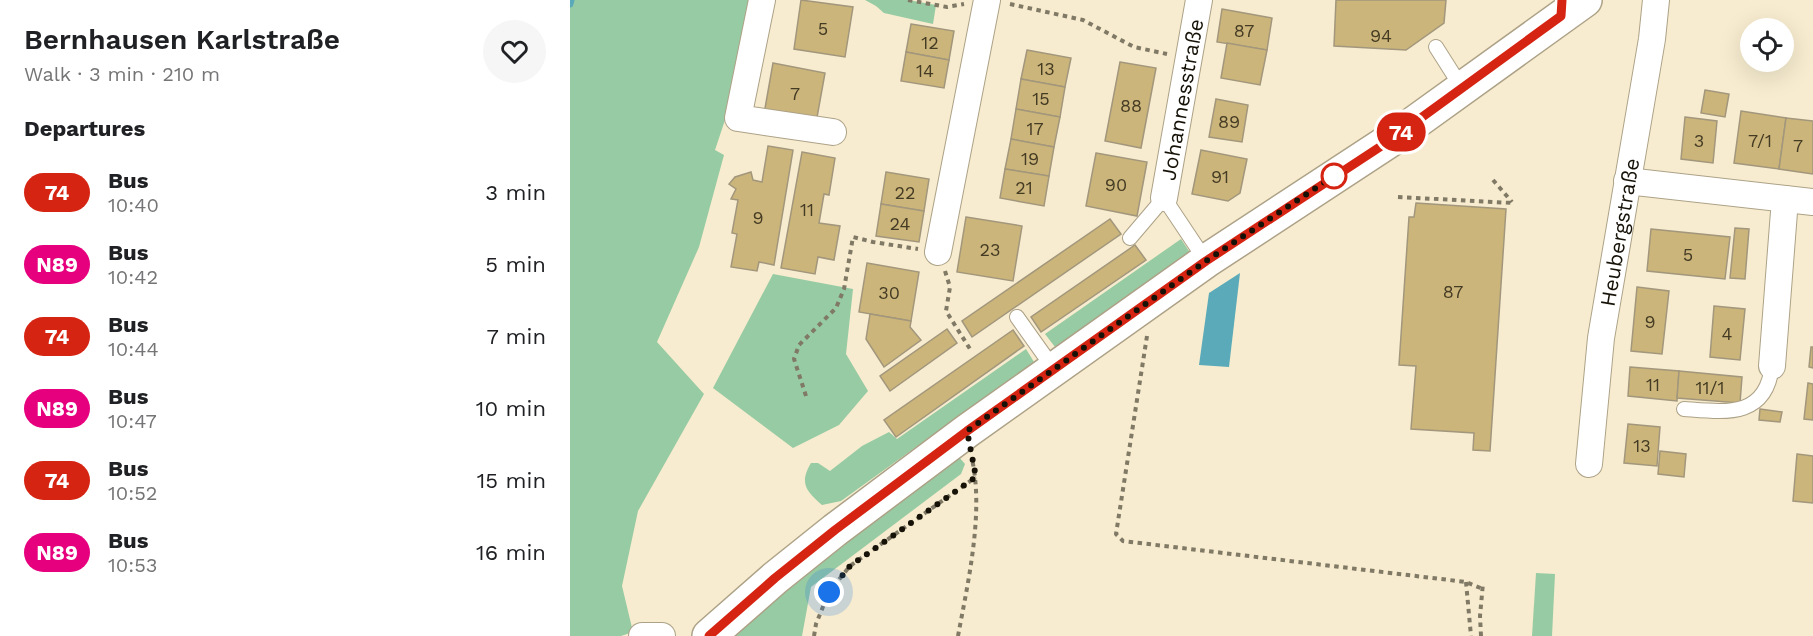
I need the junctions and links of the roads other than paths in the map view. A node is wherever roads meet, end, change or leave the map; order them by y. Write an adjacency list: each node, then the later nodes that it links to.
1 (762, 0): 8 (street)
2 (987, 0): 14 (street)
3 (1199, 0): 10 (street, Johannesstraße)
4 (1656, 0): 9 (street, Heubergstraße)
5 (1570, 6): 7 (main road)
6 (1436, 47): 7 (lane)
7 (1462, 88): 15 (main road)
8 (833, 132)
9 (1627, 181): 11 (street); 20 (street, Heubergstraße)
10 (1164, 198): 13 (lane); 15 (lane)
11 (1785, 199): 12 (street); 17 (street)
12 (1813, 202)
13 (1130, 238)
14 (938, 252)
15 (1206, 261): 18 (main road)
16 (1017, 317): 18 (lane)
17 (1772, 366): 19 (lane)
18 (1054, 369): 23 (main road)
19 (1684, 408)
20 (1589, 464)
21 (642, 636): 22 (street)
22 (662, 636)
23 (709, 636)

